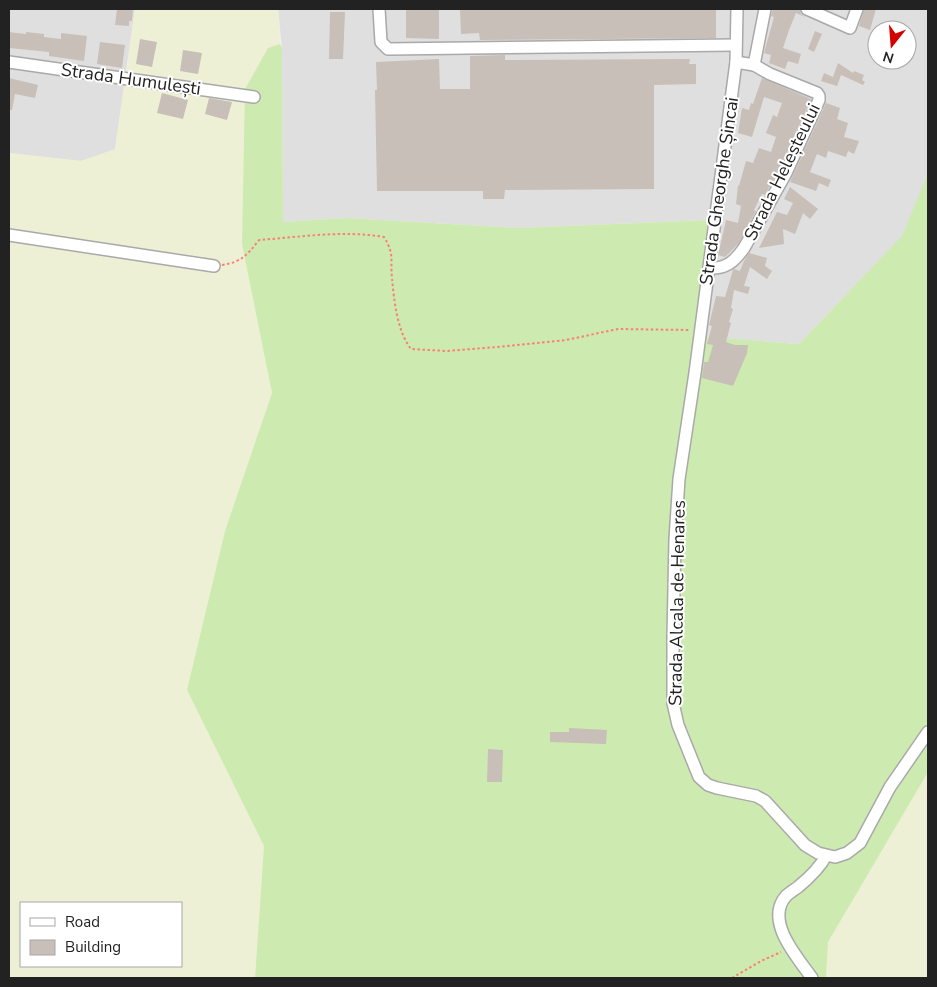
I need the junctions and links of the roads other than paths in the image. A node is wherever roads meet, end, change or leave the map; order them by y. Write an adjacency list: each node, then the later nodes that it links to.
1 (379, 9): 6 (street)
2 (737, 9): 6 (street, Strada Gheorghe Șincai)
3 (765, 9): 9 (street)
4 (807, 9): 5 (street)
5 (857, 9)
6 (736, 45): 8 (street, Strada Gheorghe Șincai)
7 (9, 62): 10 (street, Strada Humulești)
8 (736, 62): 9 (street); 13 (street, Strada Gheorghe Șincai)
9 (754, 65): 13 (street, Strada Heleșteului)
10 (254, 97)
11 (9, 235): 12 (street)
12 (214, 266)
13 (709, 268): 14 (street, Strada Gheorghe Șincai)
14 (695, 373): 16 (street, Strada Alcala de Henares)
15 (928, 732): 16 (street)
16 (826, 856): 17 (street)
17 (812, 978)

